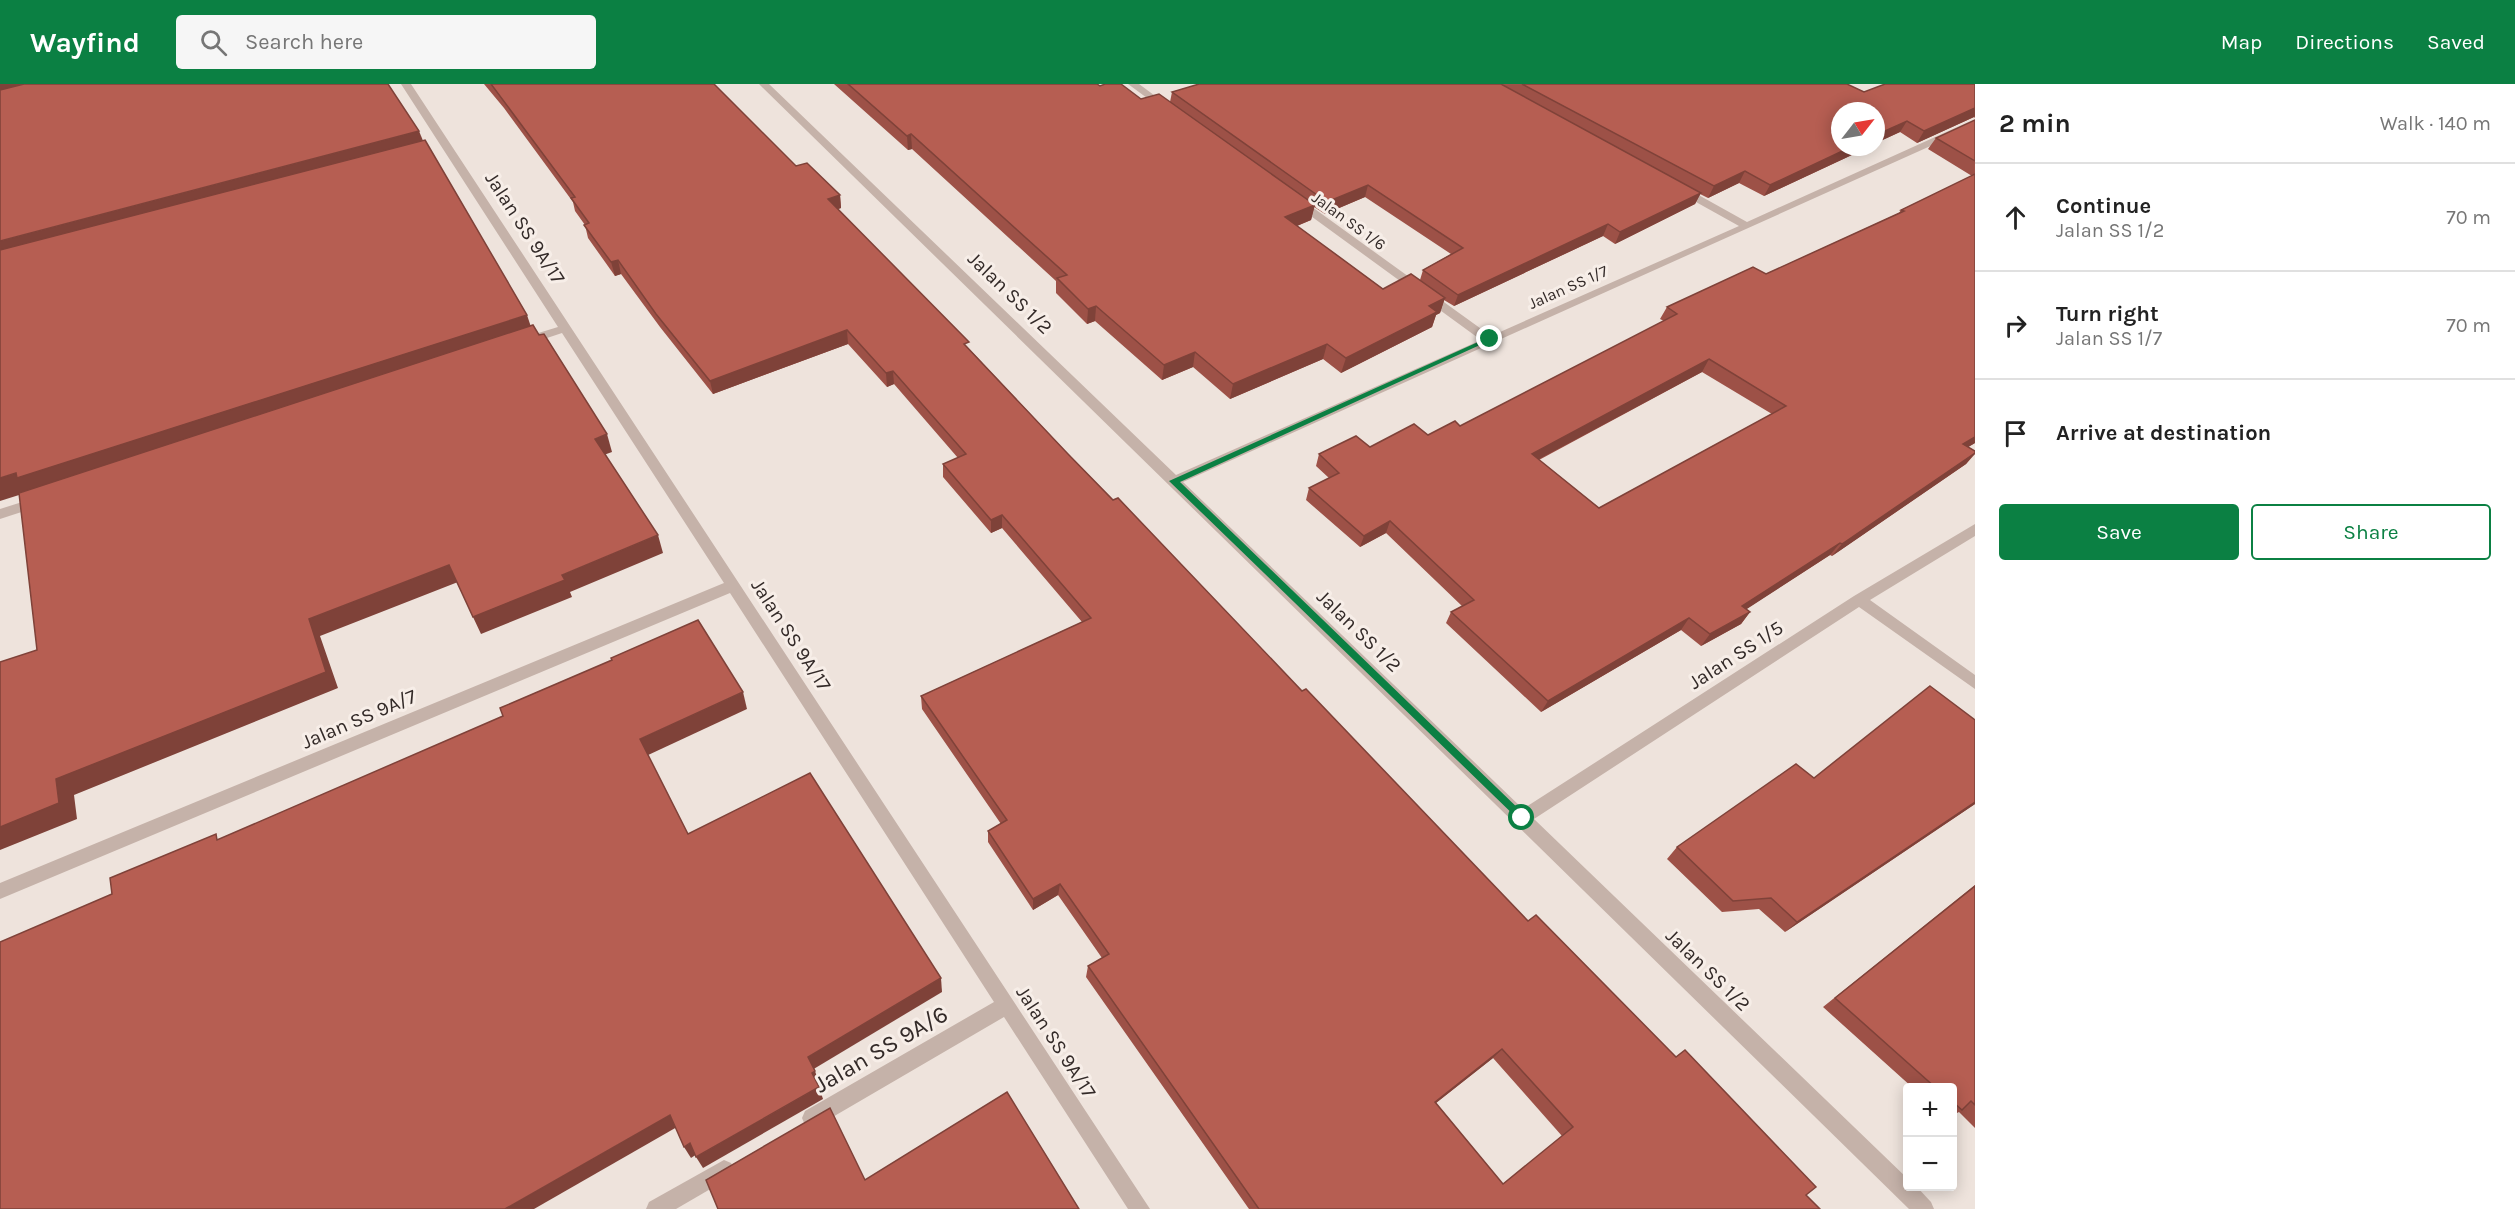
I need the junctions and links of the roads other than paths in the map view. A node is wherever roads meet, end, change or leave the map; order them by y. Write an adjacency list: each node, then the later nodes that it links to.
1 (406, 84): 9 (street, Jalan SS 9A/17)
2 (764, 84): 12 (street, Jalan SS 1/2)
3 (1133, 84): 4 (street)
4 (1172, 112)
5 (1975, 122): 8 (street, Jalan SS 1/7)
6 (1674, 186): 8 (street)
7 (1287, 195): 10 (street, Jalan SS 1/6)
8 (1748, 226): 10 (street, Jalan SS 1/7)
9 (566, 328): 11 (street); 16 (street, Jalan SS 9A/17)
10 (1490, 339): 12 (street, Jalan SS 1/7)
11 (509, 346)
12 (1174, 481): 19 (street, Jalan SS 1/2)
13 (45, 499): 14 (street)
14 (0, 514)
15 (1975, 529): 17 (street, Jalan SS 1/5)
16 (734, 585): 20 (street, Jalan SS 9A/7); 21 (street, Jalan SS 9A/17)
17 (1859, 600): 18 (street); 19 (street, Jalan SS 1/5)
18 (1975, 683)
19 (1522, 818): 26 (street, Jalan SS 1/2)
20 (0, 891)
21 (1006, 1005): 22 (street, Jalan SS 9A/6); 25 (street, Jalan SS 9A/17)
22 (801, 1125)
23 (739, 1161): 24 (street)
24 (656, 1209)
25 (1140, 1209)
26 (1924, 1209)

